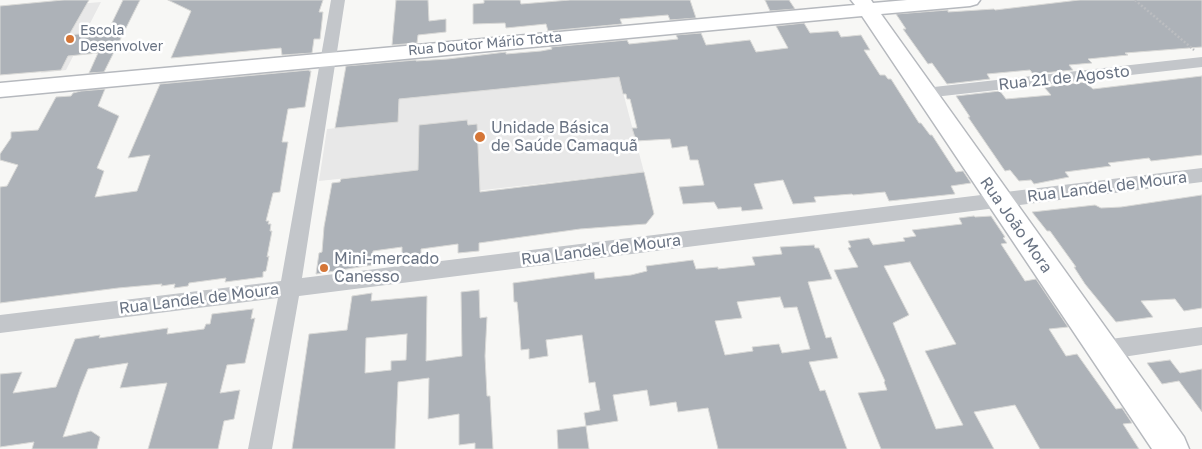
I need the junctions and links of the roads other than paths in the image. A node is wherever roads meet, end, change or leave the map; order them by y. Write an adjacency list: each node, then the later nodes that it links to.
1 (338, 0): 5 (street)
2 (970, 0): 3 (street, Rua Doutor Mário Totta)
3 (864, 5): 5 (street, Rua Doutor Mário Totta); 7 (street, Rua João Mora)
4 (1198, 56): 7 (street, Rua 21 de Agosto)
5 (328, 58): 6 (street, Rua Doutor Mário Totta); 10 (street)
6 (0, 90)
7 (925, 93): 9 (street, Rua João Mora)
8 (1202, 175): 9 (street, Rua Landel de Moura)
9 (1000, 201): 10 (street, Rua Landel de Moura); 13 (street, Rua João Mora)
10 (290, 288): 11 (street, Rua Landel de Moura); 14 (street)
11 (0, 324)
12 (1202, 336): 13 (street)
13 (1103, 350): 15 (street, Rua João Mora)
14 (260, 449)
15 (1172, 449)

